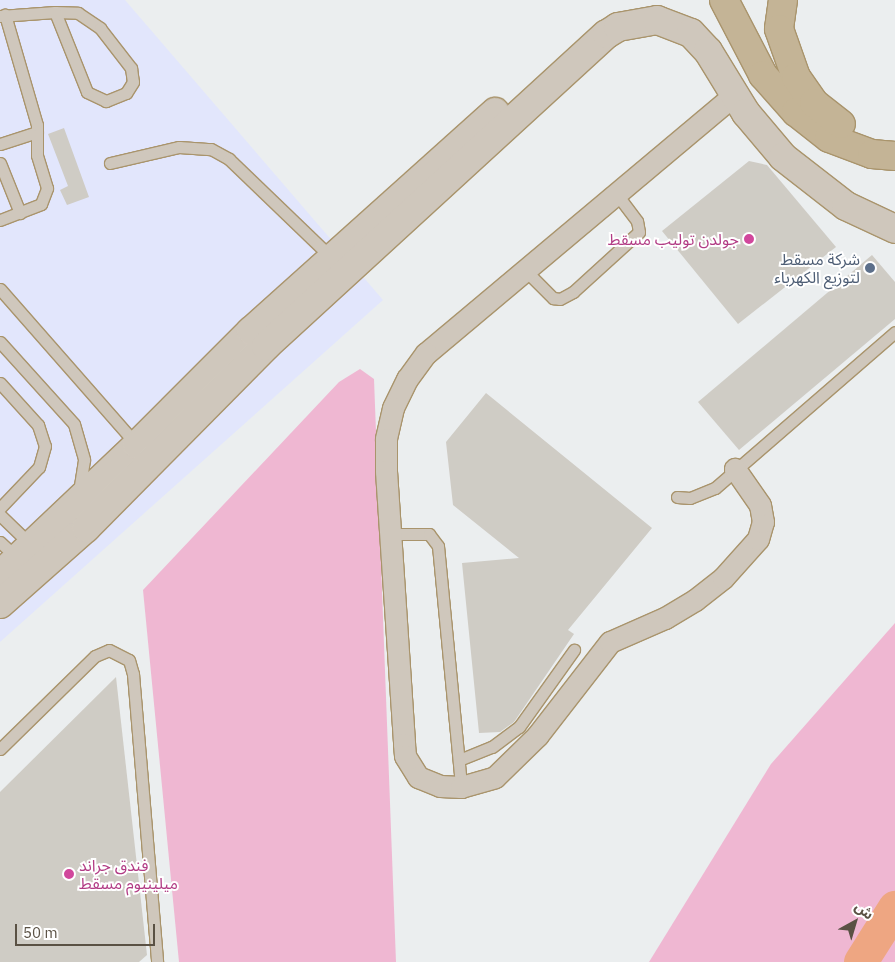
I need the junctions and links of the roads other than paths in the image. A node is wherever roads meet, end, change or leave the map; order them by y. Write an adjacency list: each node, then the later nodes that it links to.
1 (724, 0): 9 (highway)
2 (783, 0): 7 (highway)
3 (55, 12): 3 (lane); 4 (lane)
4 (3, 15): 6 (lane)
5 (734, 95): 12 (street); 16 (street); 31 (street)
6 (37, 132): 8 (lane); 13 (lane)
7 (895, 138)
8 (0, 144)
9 (895, 156)
10 (110, 163): 17 (lane)
11 (0, 164): 13 (lane)
12 (617, 194): 18 (street); 18 (lane)
13 (20, 213): 15 (lane)
14 (895, 213): 17 (street)
15 (0, 220)
16 (895, 229)
17 (332, 258): 23 (street)
18 (525, 270): 29 (street)
19 (0, 289): 23 (lane)
20 (895, 332): 24 (lane)
21 (0, 342): 27 (lane)
22 (0, 383): 26 (lane)
23 (137, 445): 27 (street)
24 (735, 469): 25 (lane); 35 (street)
25 (677, 497)
26 (0, 508)
27 (71, 508): 30 (street)
28 (0, 515): 30 (lane)
29 (390, 534): 34 (lane); 35 (street)
30 (12, 556)
31 (0, 604)
32 (574, 650): 34 (lane)
33 (0, 749): 36 (lane)
34 (459, 760): 35 (lane)
35 (461, 787)
36 (157, 962)

